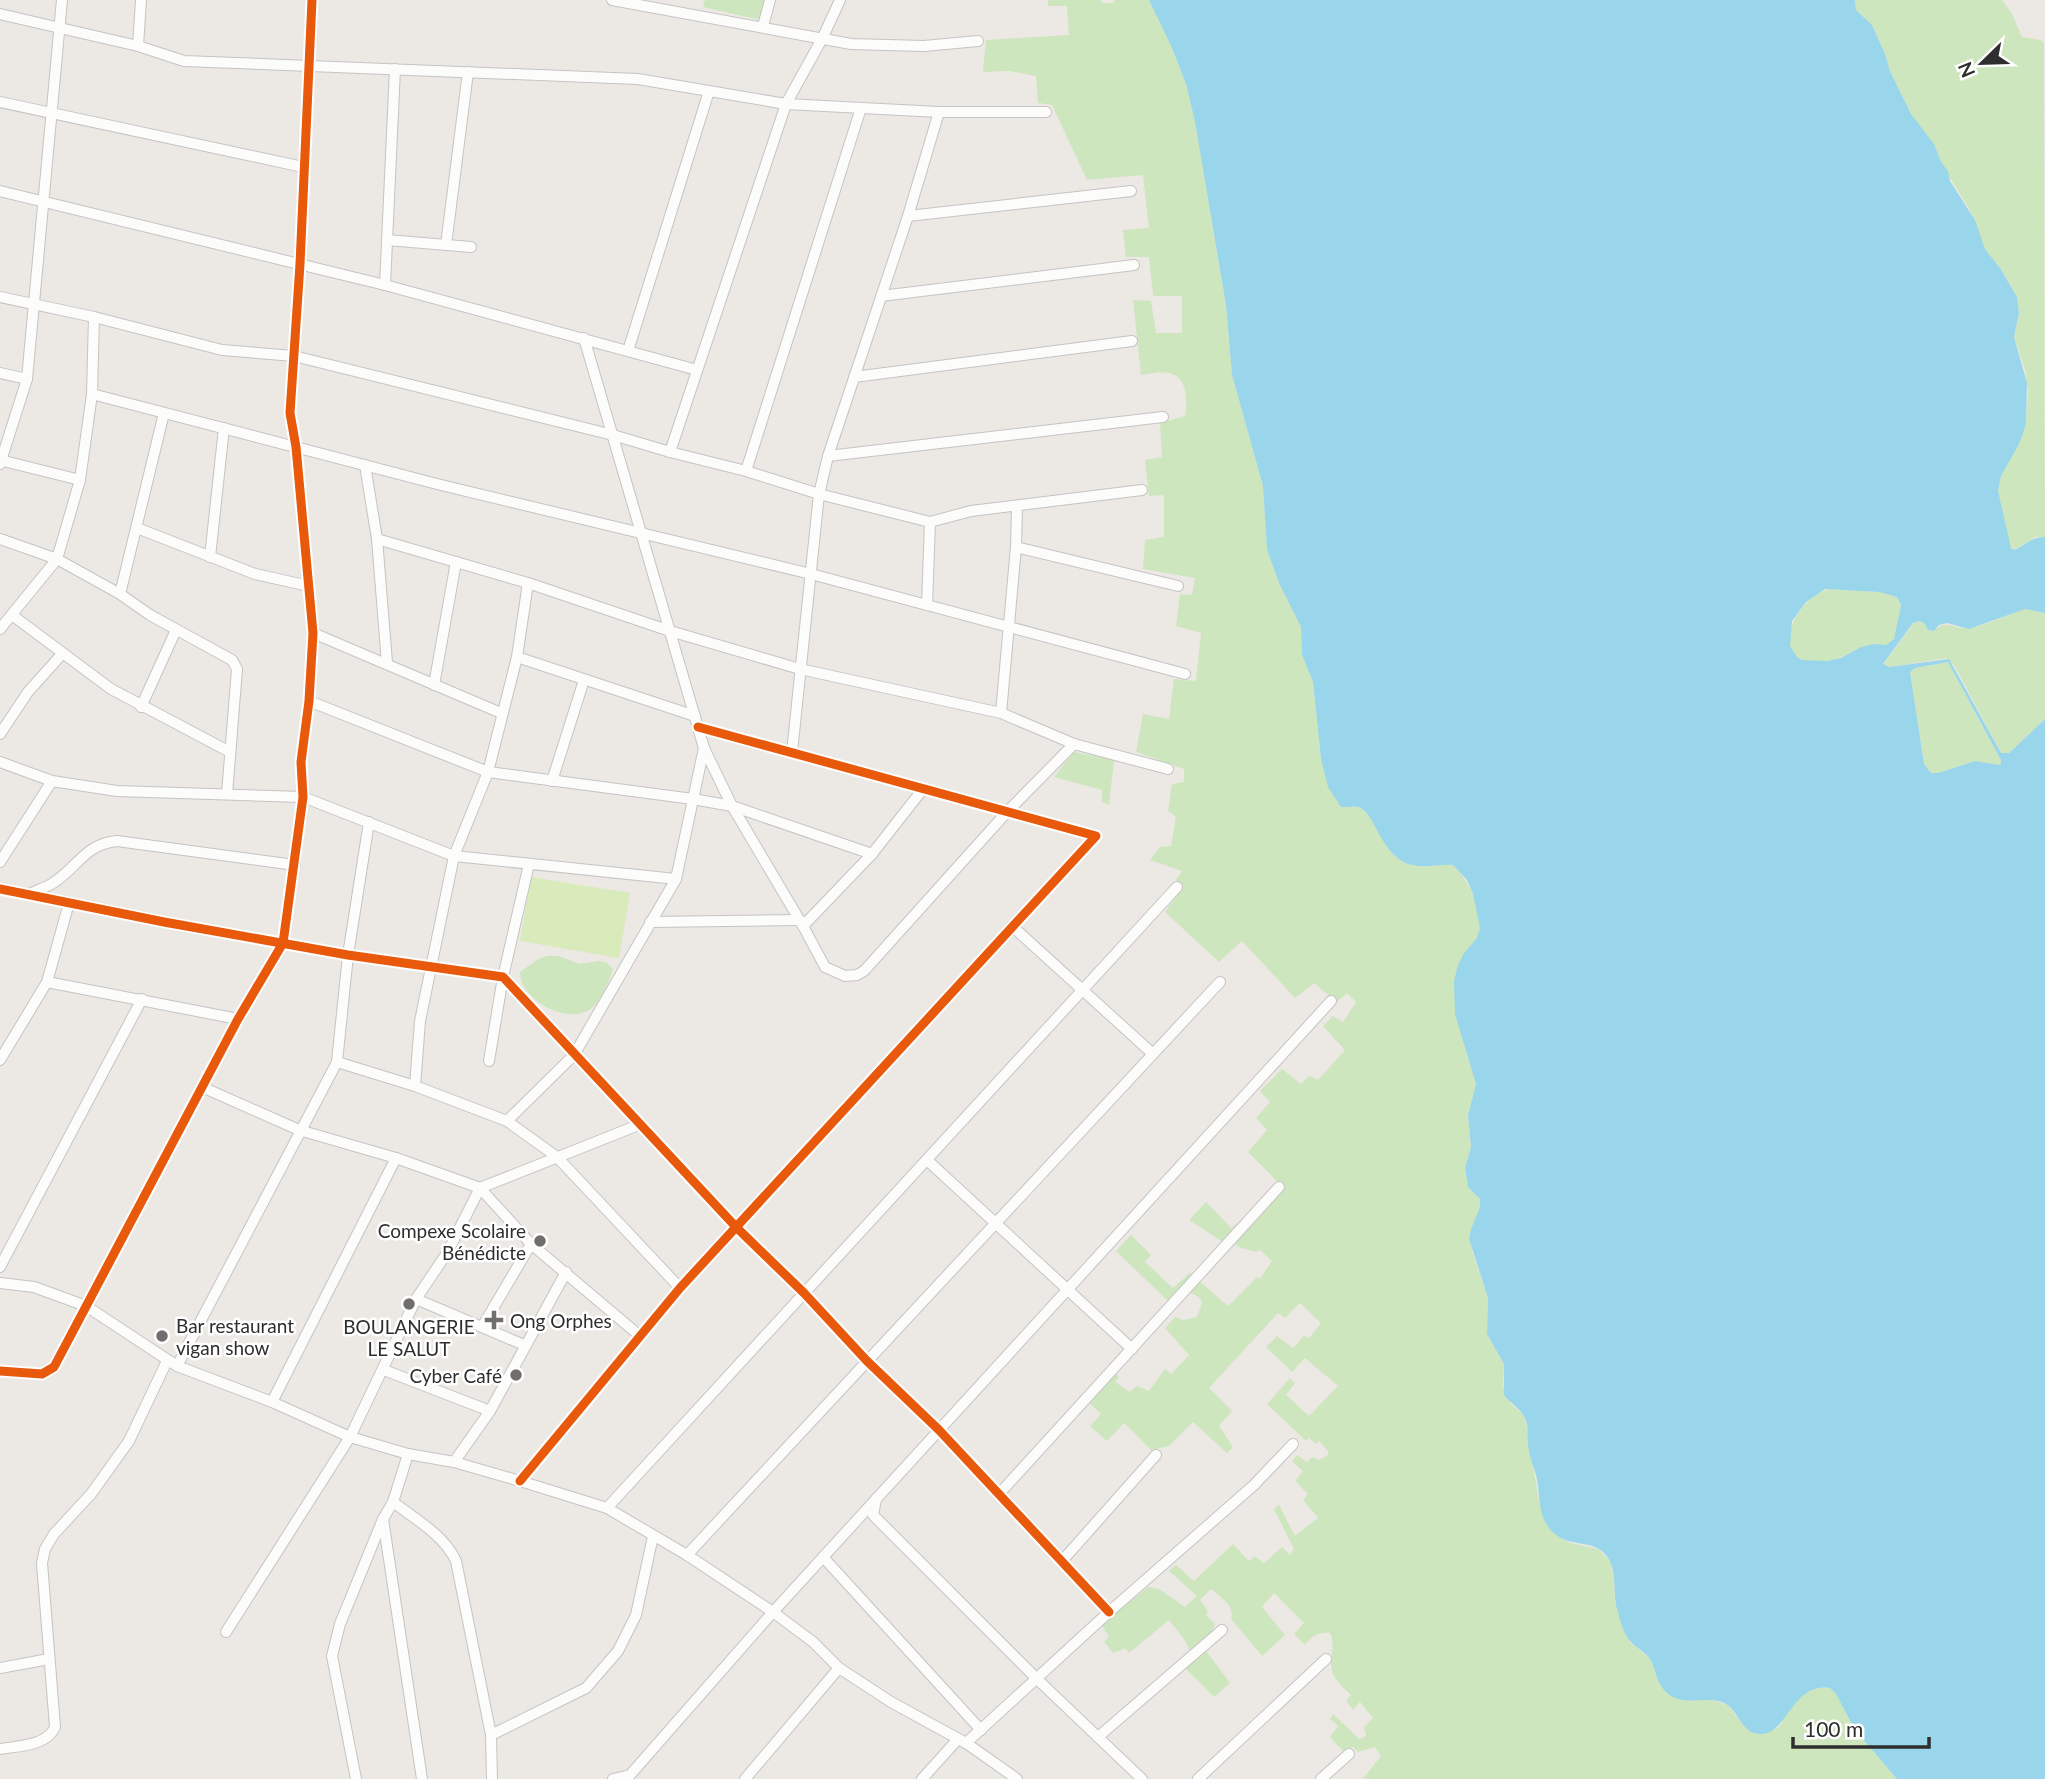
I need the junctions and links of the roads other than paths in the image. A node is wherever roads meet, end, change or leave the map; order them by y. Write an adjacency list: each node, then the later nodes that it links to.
1 (62, 0): 9 (street)
2 (141, 0): 12 (street)
3 (312, 0): 13 (street)
4 (612, 0): 8 (street)
5 (771, 0): 8 (street)
6 (840, 0): 10 (street)
7 (0, 13): 9 (street)
8 (763, 26): 10 (street)
9 (59, 28): 12 (street); 22 (street)
10 (823, 37): 11 (street); 18 (street)
11 (978, 41)
12 (138, 46): 13 (street)
13 (309, 66): 14 (street); 23 (street)
14 (395, 69): 15 (street); 28 (street)
15 (468, 72): 16 (street); 29 (street)
16 (709, 91): 18 (street); 40 (street)
17 (0, 103): 22 (street)
18 (786, 104): 19 (street); 42 (street)
19 (861, 108): 20 (street); 56 (street)
20 (939, 112): 21 (street); 27 (street)
21 (1046, 112)
22 (52, 114): 23 (street); 26 (street)
23 (303, 167): 31 (street)
24 (0, 191): 26 (street)
25 (1131, 191): 27 (street)
26 (45, 202): 31 (street); 36 (street)
27 (908, 216): 34 (street)
28 (387, 240): 29 (street); 33 (street)
29 (446, 245): 30 (street)
30 (471, 247)
31 (300, 264): 33 (street); 41 (street)
32 (1134, 265): 34 (street)
33 (385, 285): 38 (street)
34 (881, 296): 44 (street)
35 (0, 297): 36 (street)
36 (34, 303): 37 (street); 45 (street)
37 (94, 317): 41 (street); 46 (street)
38 (584, 338): 40 (street); 50 (street)
39 (1132, 341): 44 (street)
40 (628, 351): 42 (street)
41 (294, 356): 50 (street); 51 (street)
42 (697, 370): 52 (street)
43 (0, 373): 45 (street)
44 (854, 377): 53 (street)
45 (27, 379): 54 (street)
46 (92, 394): 47 (street); 57 (street)
47 (164, 413): 49 (street); 62 (street)
48 (1164, 417): 53 (street)
49 (224, 428): 51 (street); 67 (street)
50 (612, 435): 52 (street); 63 (street)
51 (296, 447): 55 (street); 72 (street)
52 (670, 452): 56 (street)
53 (828, 456): 59 (street)
54 (0, 461): 57 (street)
55 (365, 466): 63 (street); 65 (street)
56 (746, 471): 59 (street)
57 (80, 480): 68 (street)
58 (1142, 490): 60 (street)
59 (819, 494): 61 (street); 70 (street)
60 (1017, 506): 61 (street); 66 (street)
61 (930, 522): 75 (street)
62 (137, 528): 67 (street); 74 (street)
63 (642, 535): 70 (street); 80 (street)
64 (0, 539): 68 (street)
65 (377, 539): 69 (street); 84 (street)
66 (1016, 547): 73 (street); 77 (street)
67 (210, 557): 72 (street)
68 (57, 559): 74 (street); 76 (street)
69 (456, 562): 71 (street); 88 (street)
70 (810, 574): 75 (street); 85 (street)
71 (528, 583): 80 (street); 83 (street)
72 (309, 586): 81 (street)
73 (1178, 586)
74 (120, 594): 79 (street)
75 (927, 605): 77 (street)
76 (12, 615): 78 (street); 82 (street)
77 (1007, 626): 86 (street); 92 (street)
78 (0, 629)
79 (176, 629): 90 (street); 97 (street)
80 (670, 631): 85 (street); 93 (street)
81 (313, 633): 84 (street); 89 (street)
82 (62, 654): 90 (street); 94 (street)
83 (517, 657): 87 (street); 91 (street)
84 (387, 663): 88 (street)
85 (800, 669): 92 (street); 98 (street)
86 (1185, 674)
87 (584, 680): 93 (street); 103 (street)
88 (433, 685): 91 (street)
89 (309, 701): 101 (street); 106 (street)
90 (141, 707): 97 (street)
91 (501, 713): 101 (street)
92 (1001, 713): 95 (street)
93 (700, 724): 96 (street); 98 (street)
94 (0, 734)
95 (1074, 744): 100 (street); 109 (street)
96 (704, 748): 107 (street); 108 (street)
97 (230, 752): 105 (street)
98 (792, 752): 104 (street)
99 (0, 762): 102 (street)
100 (1168, 769)
101 (488, 772): 103 (street); 112 (street)
102 (52, 781): 105 (street); 113 (street)
103 (552, 781): 107 (street)
104 (923, 789): 109 (street); 111 (street)
105 (227, 794): 106 (street)
106 (303, 797): 110 (street); 115 (street)
107 (693, 799): 108 (street); 116 (street)
108 (732, 806): 111 (street); 122 (street)
109 (1007, 812): 122 (street); 123 (street)
110 (369, 822): 112 (street); 125 (street)
111 (872, 854): 122 (street)
112 (454, 856): 114 (street); 126 (street)
113 (0, 862)
114 (529, 864): 116 (street); 127 (street)
115 (295, 865): 119 (street); 124 (street)
116 (676, 879): 121 (street)
117 (1177, 887): 130 (street)
118 (0, 889): 119 (street)
119 (27, 895): 120 (street)
120 (69, 903): 124 (street); 128 (street)
121 (650, 922): 122 (street); 135 (street)
122 (802, 923)
123 (1012, 926): 130 (street); 150 (street)
124 (283, 943): 125 (street); 133 (street)
125 (348, 955): 126 (street); 138 (street)
126 (431, 967): 127 (street); 140 (street)
127 (503, 977): 135 (street); 137 (street)
128 (47, 982): 131 (street); 136 (street)
129 (1220, 982): 134 (street)
130 (1082, 990): 134 (street); 146 (street)
131 (142, 999): 133 (street); 152 (street)
132 (1331, 1001): 156 (street)
133 (238, 1019): 139 (street)
134 (1153, 1054): 149 (street)
135 (574, 1055): 141 (street); 142 (street)
136 (0, 1060)
137 (489, 1060)
138 (337, 1062): 140 (street); 143 (street)
139 (202, 1087): 143 (street); 159 (street)
140 (415, 1087): 141 (street)
141 (507, 1121): 144 (street)
142 (641, 1124): 144 (street); 150 (street)
143 (299, 1130): 145 (street); 165 (street)
144 (556, 1157): 148 (street); 155 (street)
145 (397, 1158): 148 (street); 168 (street)
146 (926, 1160): 149 (street); 157 (street)
147 (1279, 1187): 163 (street)
148 (480, 1188): 151 (street); 158 (street)
149 (996, 1223): 156 (street); 164 (street)
150 (736, 1227): 155 (street); 157 (street)
151 (531, 1244): 153 (street); 160 (street)
152 (0, 1267)
153 (566, 1272): 161 (street); 162 (street)
154 (0, 1283): 159 (street)
155 (680, 1288): 161 (street)
156 (1068, 1290): 163 (street); 170 (street)
157 (804, 1293): 164 (street); 180 (street)
158 (416, 1299): 160 (street); 166 (street)
159 (86, 1306): 165 (street); 167 (street)
160 (482, 1327): 162 (street)
161 (640, 1336): 176 (street)
162 (524, 1345): 169 (street)
163 (1132, 1349): 177 (street)
164 (867, 1361): 170 (street); 183 (street)
165 (172, 1363): 168 (street); 191 (street)
166 (384, 1370): 169 (street); 171 (street)
167 (0, 1371)
168 (272, 1402): 171 (street)
169 (490, 1411): 175 (street)
170 (939, 1430): 177 (street); 178 (street)
171 (350, 1437): 173 (street); 189 (street)
172 (1293, 1444): 187 (street)
173 (408, 1454): 175 (street); 179 (street)
174 (1156, 1455): 185 (street)
175 (454, 1462): 176 (street)
176 (520, 1481): 180 (street)
177 (999, 1494): 185 (street)
178 (877, 1499): 184 (street); 194 (street)
179 (393, 1502): 181 (street); 196 (street)
180 (607, 1508): 182 (street)
181 (383, 1518): 203 (street); 204 (street)
182 (653, 1536): 183 (street); 196 (street)
183 (687, 1556): 186 (street)
184 (823, 1557): 186 (street); 195 (street)
185 (1062, 1561): 187 (street)
186 (773, 1612): 193 (street); 201 (street)
187 (1109, 1612): 194 (street)
188 (1222, 1629): 197 (street)
189 (226, 1632)
190 (1326, 1659): 210 (street)
191 (49, 1660): 192 (street); 199 (street)
192 (0, 1668)
193 (839, 1668): 198 (street); 207 (street)
194 (1037, 1679): 195 (street); 197 (street)
195 (981, 1730): 198 (street)
196 (491, 1735): 205 (street)
197 (1098, 1737): 209 (street)
198 (962, 1741): 202 (street); 208 (street)
199 (0, 1749)
200 (1349, 1754): 211 (street)
201 (632, 1777): 206 (street)
202 (1010, 1777)
203 (356, 1779)
204 (422, 1779)
205 (492, 1779)
206 (613, 1779)
207 (745, 1779)
208 (922, 1779)
209 (1142, 1779)
210 (1198, 1779)
211 (1321, 1779)

